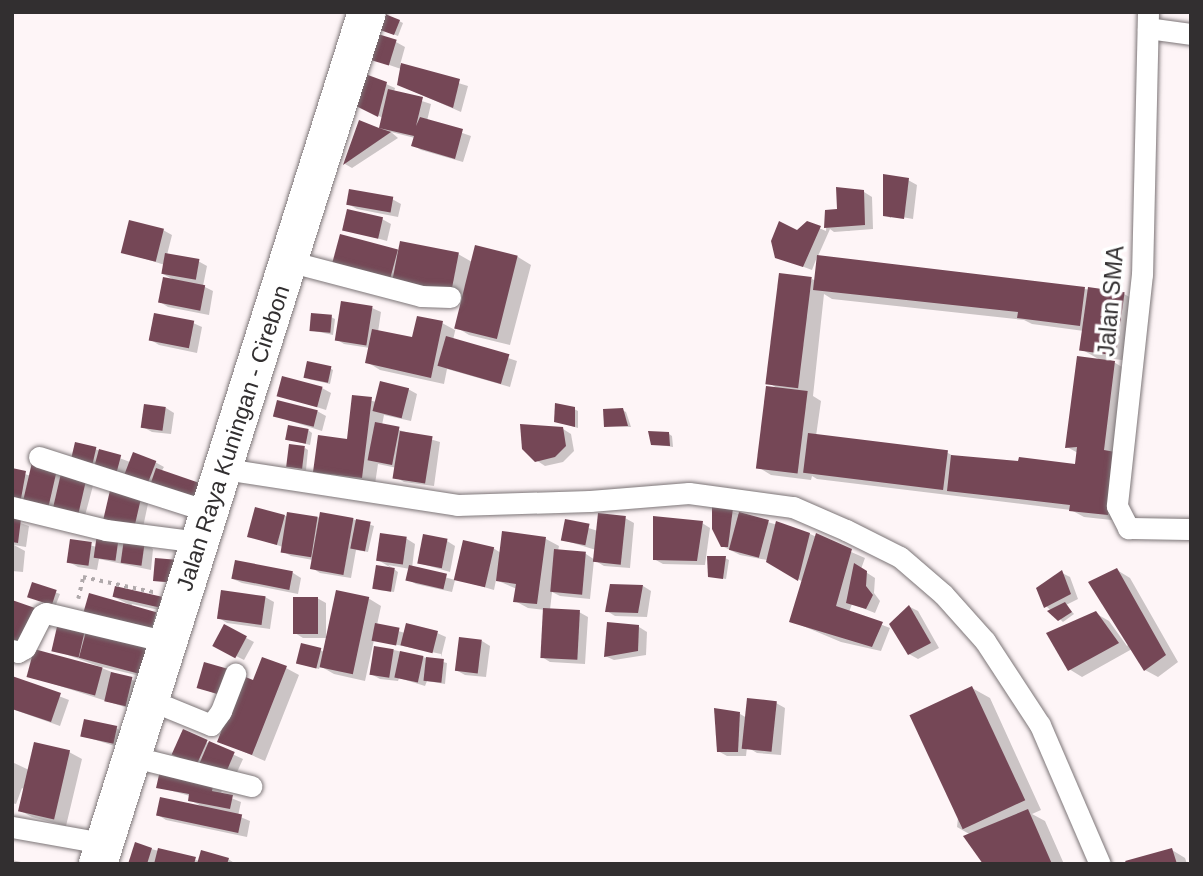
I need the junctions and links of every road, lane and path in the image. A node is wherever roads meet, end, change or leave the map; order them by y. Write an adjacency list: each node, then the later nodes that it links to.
1 (367, 12): 4 (highway, Jalan Raya Kuningan - Cirebon)
2 (1148, 20): 3 (street); 10 (street, Jalan SMA)
3 (1191, 34)
4 (288, 261): 5 (street); 7 (highway, Jalan Raya Kuningan - Cirebon)
5 (450, 297)
6 (39, 457): 9 (street)
7 (225, 469): 9 (highway, Jalan Raya Kuningan - Cirebon); 21 (street)
8 (12, 508): 9 (street)
9 (205, 527): 12 (highway, Jalan Raya Kuningan - Cirebon)
10 (1191, 530)
11 (79, 594): 12 (path)
12 (180, 603): 13 (highway, Jalan Raya Kuningan - Cirebon)
13 (168, 642): 14 (street); 16 (highway, Jalan Raya Kuningan - Cirebon)
14 (12, 650)
15 (235, 674): 16 (street)
16 (150, 700): 17 (highway, Jalan Raya Kuningan - Cirebon)
17 (134, 757): 18 (street); 20 (highway, Jalan Raya Kuningan - Cirebon)
18 (251, 786)
19 (12, 827): 20 (street)
20 (101, 854)
21 (1100, 864)

